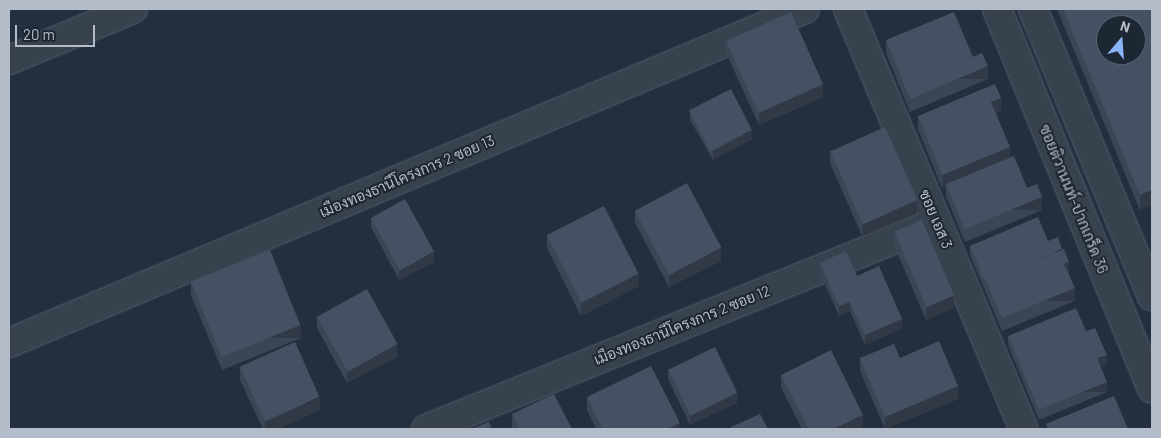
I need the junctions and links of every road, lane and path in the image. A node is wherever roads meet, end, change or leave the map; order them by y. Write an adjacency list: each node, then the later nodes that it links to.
1 (133, 9): 6 (street)
2 (805, 9): 11 (street, เมืองทองธานีโครงการ 2 ซอย 13)
3 (848, 9): 7 (street, ซอย เอส 3)
4 (997, 9): 9 (street, ซอยติวานนท์-ปากเกร็ด 36)
5 (1033, 9): 8 (street)
6 (9, 60)
7 (937, 222): 13 (street, เมืองทองธานีโครงการ 2 ซอย 12); 14 (street, ซอย เอส 3)
8 (1143, 247): 9 (street); 10 (street)
9 (1100, 264): 12 (street, ซอยติวานนท์-ปากเกร็ด 36)
10 (1152, 296)
11 (9, 343)
12 (1152, 389)
13 (426, 429)
14 (1024, 429)

